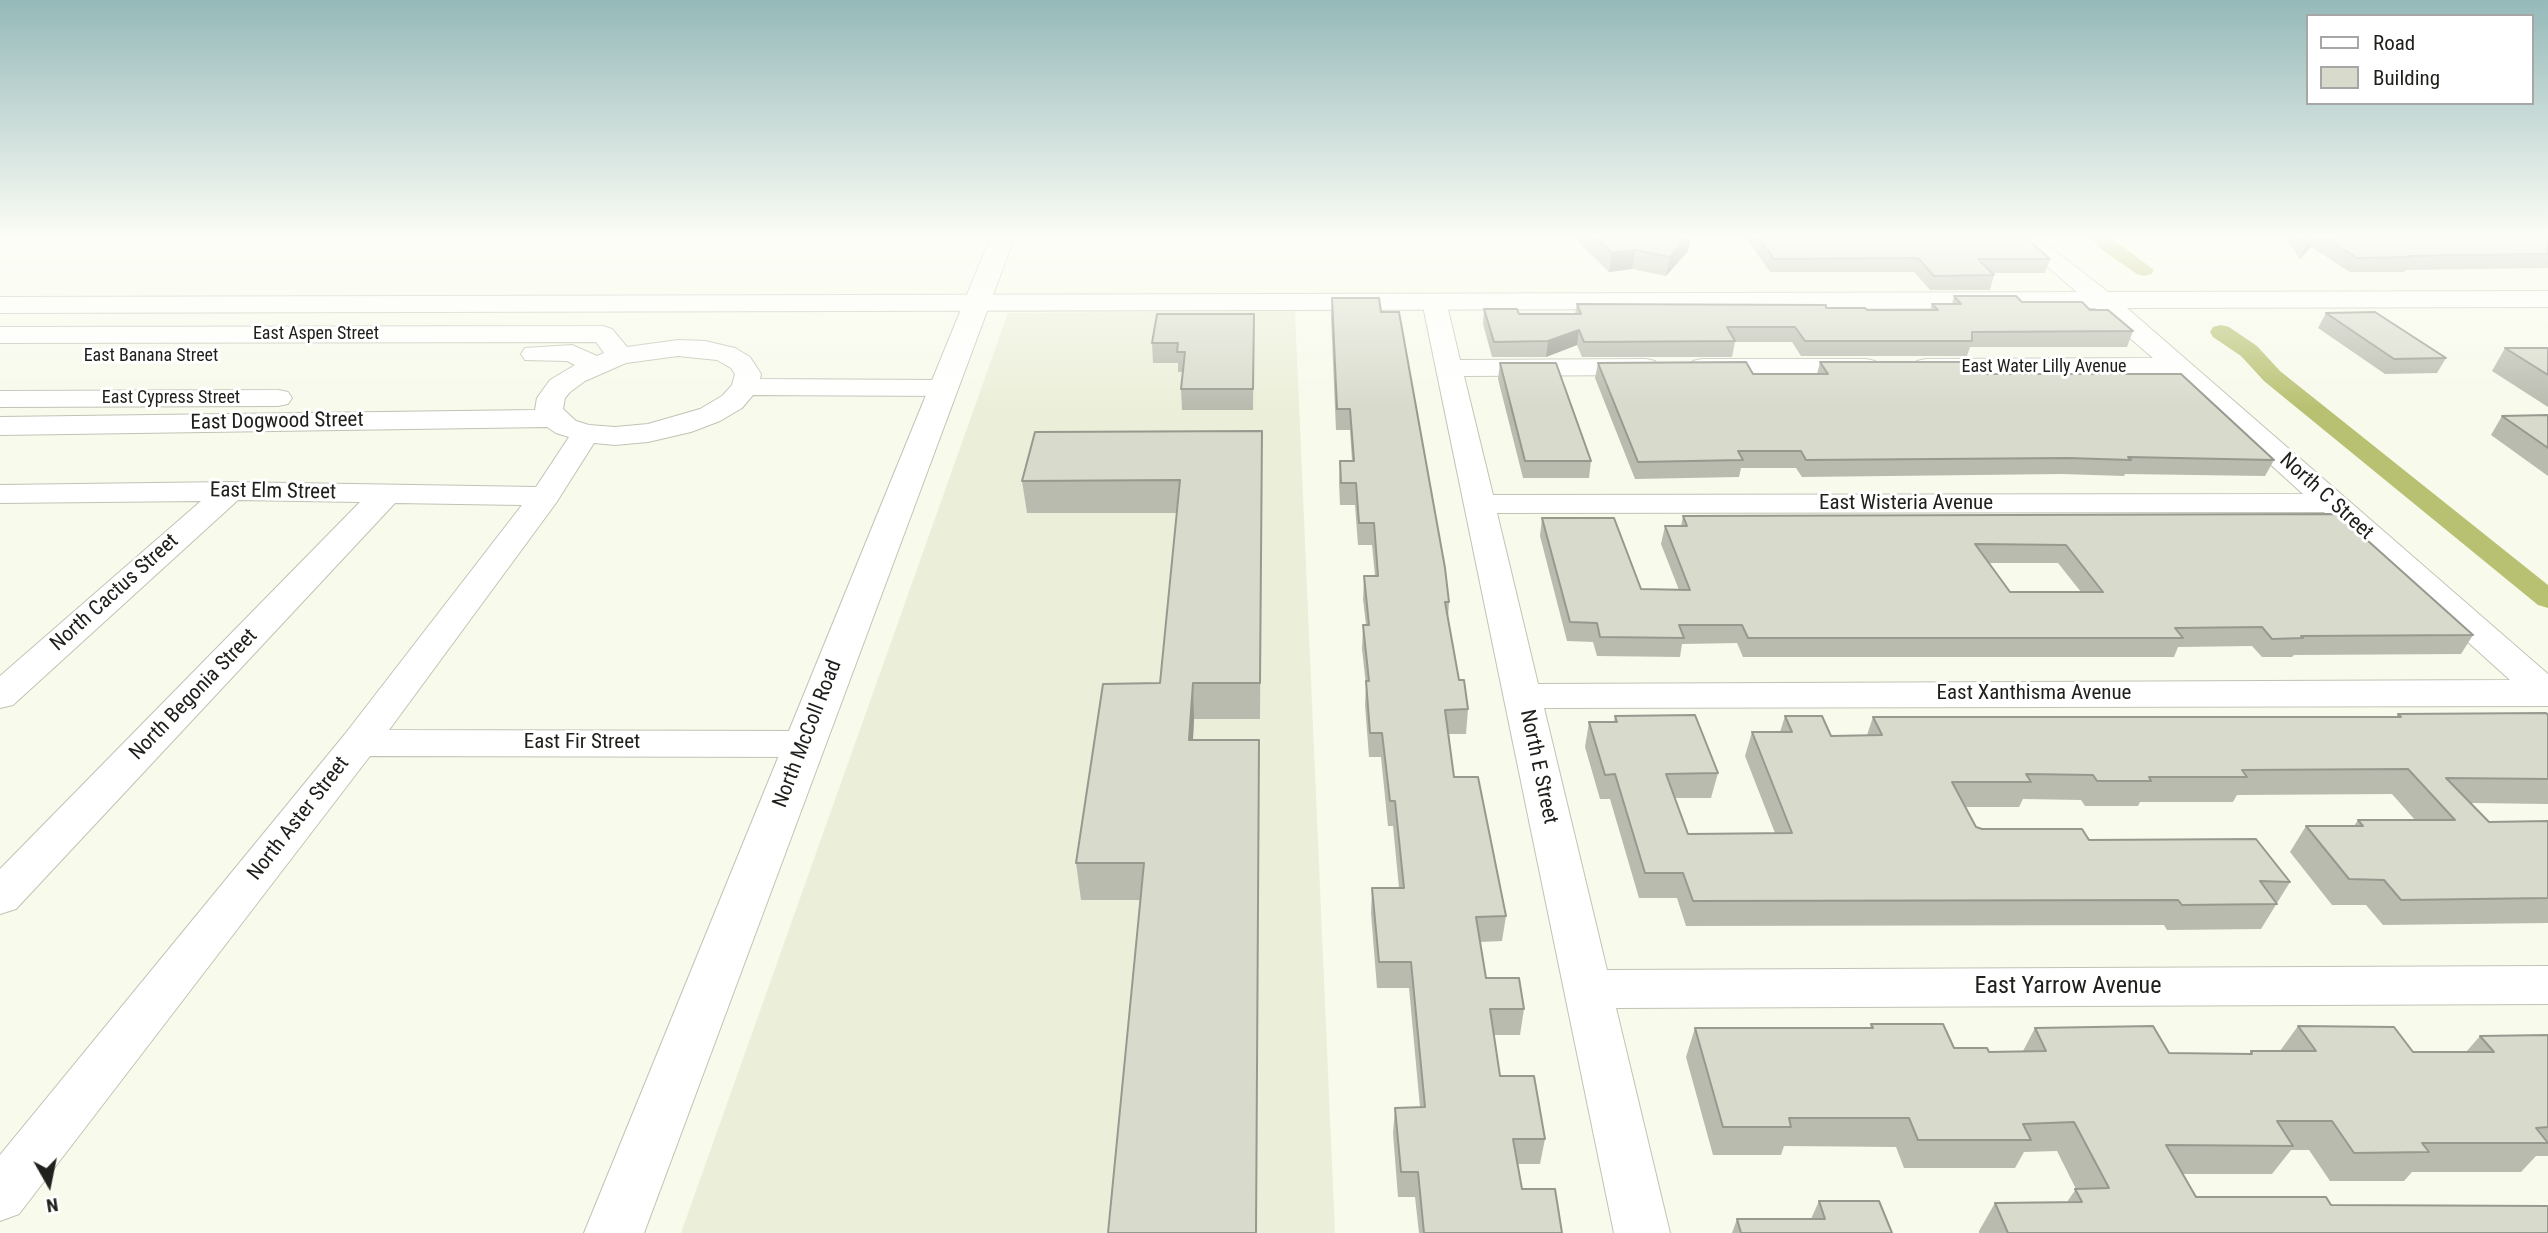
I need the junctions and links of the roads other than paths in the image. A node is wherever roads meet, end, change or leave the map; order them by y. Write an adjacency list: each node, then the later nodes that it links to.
1 (980, 294): 6 (street, North McColl Road)
2 (2095, 294): 4 (street, North C Street)
3 (2548, 299): 4 (street)
4 (2103, 300): 5 (street); 11 (street, North C Street)
5 (1434, 301): 6 (street); 12 (street, North E Street)
6 (976, 303): 7 (street); 14 (street, North McColl Road)
7 (0, 304)
8 (0, 335): 10 (street, East Aspen Street)
9 (0, 359): 10 (street, East Banana Street)
10 (607, 360): 13 (street); 16 (street, North Aster Street)
11 (2178, 366): 12 (street, East Water Lilly Avenue); 22 (street, North C Street)
12 (1449, 368): 23 (street, North E Street)
13 (745, 387): 14 (street); 16 (street)
14 (942, 388): 28 (street, North McColl Road)
15 (0, 399): 16 (street, East Cypress Street)
16 (563, 416): 17 (street, East Dogwood Street); 21 (street, North Aster Street)
17 (0, 426)
18 (230, 491): 19 (street, East Elm Street); 20 (street, East Elm Street); 25 (street, North Cactus Street)
19 (0, 494)
20 (387, 494): 21 (street, East Elm Street); 29 (street, North Begonia Street)
21 (545, 496): 27 (street, North Aster Street)
22 (2332, 503): 23 (street, East Wisteria Avenue); 24 (street, North C Street)
23 (1480, 504): 26 (street, North E Street)
24 (2547, 693): 26 (street, East Xanthisma Avenue)
25 (0, 696)
26 (1523, 696): 31 (street, North E Street)
27 (359, 743): 28 (street, East Fir Street); 32 (street, North Aster Street)
28 (804, 744): 33 (street, North McColl Road)
29 (0, 897)
30 (2548, 985): 31 (street, East Yarrow Avenue)
31 (1587, 989): 34 (street, North E Street)
32 (0, 1196)
33 (614, 1233)
34 (1642, 1233)

